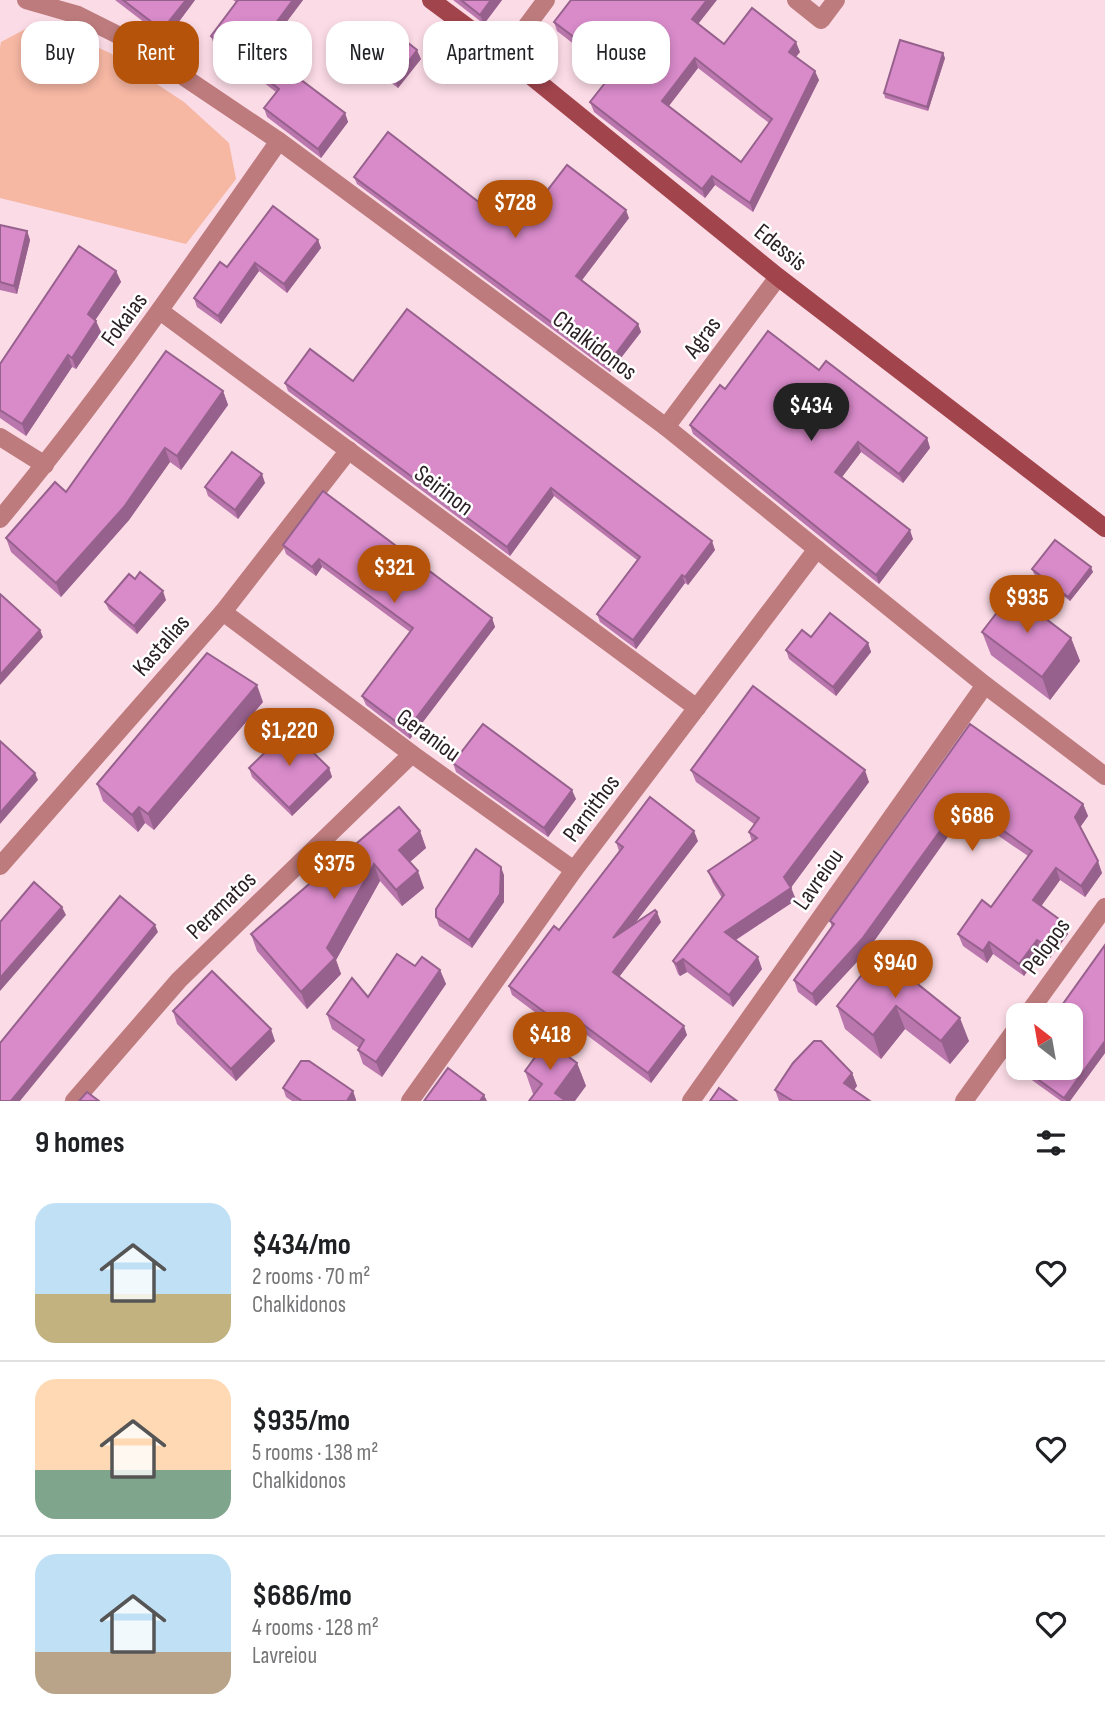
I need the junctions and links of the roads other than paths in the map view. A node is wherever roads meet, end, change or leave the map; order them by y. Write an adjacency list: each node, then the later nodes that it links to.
1 (26, 0): 9 (street, Chalkidonos)
2 (431, 0): 6 (main road, Edessis)
3 (546, 0): 7 (street)
4 (796, 0): 5 (street)
5 (836, 0)
6 (459, 21)
7 (530, 21)
8 (541, 84): 10 (main road, Edessis)
9 (279, 141): 11 (street, Fokaias); 12 (street, Chalkidonos)
10 (778, 277): 12 (street, Agras); 17 (main road, Edessis)
11 (160, 311): 14 (street, Seirinon); 15 (street, Fokaias)
12 (666, 427): 18 (street, Chalkidonos)
13 (0, 437): 15 (street)
14 (349, 450): 19 (street, Kastalias); 21 (street, Seirinon)
15 (45, 465): 16 (street, Fokaias)
16 (0, 519)
17 (1105, 528)
18 (817, 549): 20 (street, Chalkidonos); 21 (street, Parnithos)
19 (223, 612): 22 (street, Geraniou); 24 (street, Kastalias)
20 (985, 685): 23 (street, Chalkidonos); 31 (street, Lavreiou)
21 (697, 708): 25 (street, Parnithos)
22 (412, 754): 25 (street, Geraniou); 29 (street, Peramatos)
23 (1105, 776)
24 (0, 866)
25 (574, 870): 30 (street, Parnithos)
26 (1105, 907): 27 (street, Pelopos)
27 (1036, 1003)
28 (1006, 1043): 32 (street)
29 (74, 1101)
30 (410, 1101)
31 (691, 1101)
32 (964, 1101)

